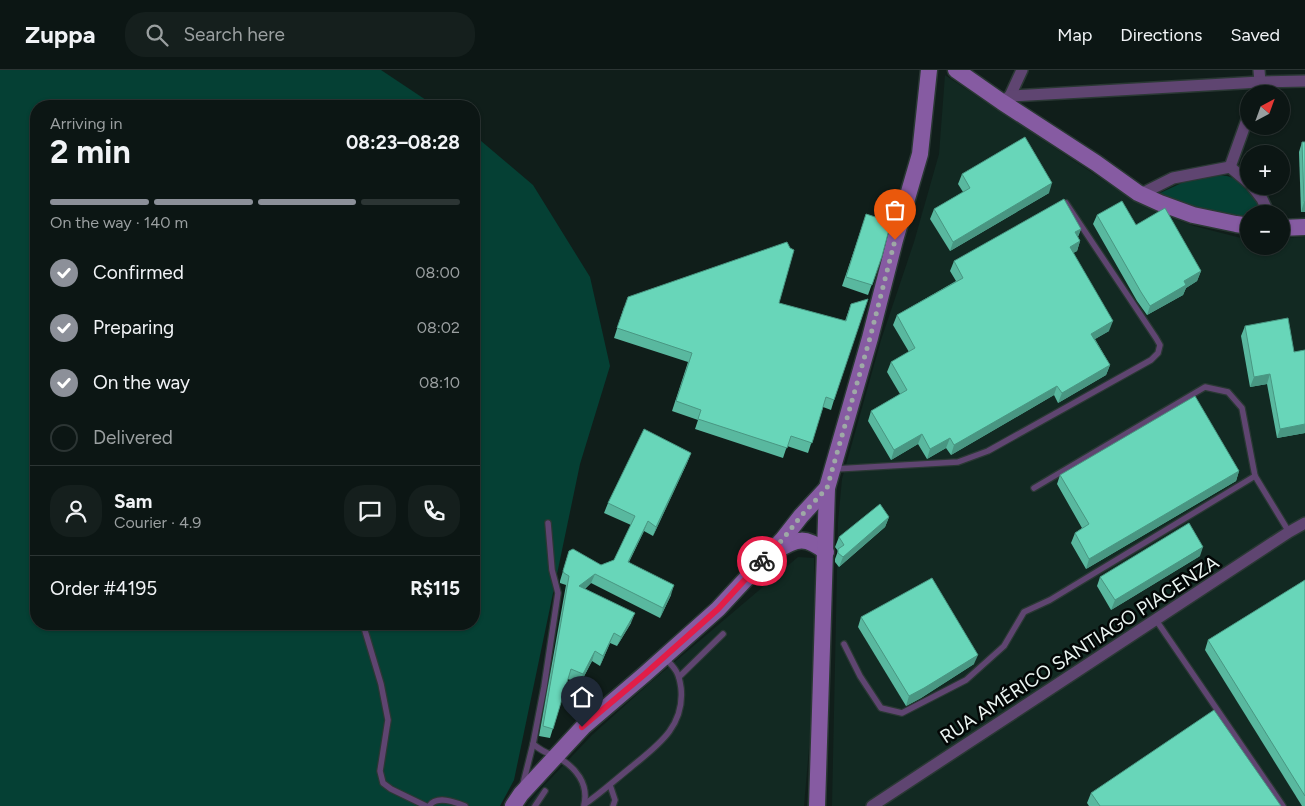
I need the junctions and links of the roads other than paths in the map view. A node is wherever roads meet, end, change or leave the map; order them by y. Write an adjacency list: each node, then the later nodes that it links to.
1 (929, 70): 15 (street)
2 (956, 70): 6 (street)
3 (1022, 70): 6 (street)
4 (1260, 76): 5 (street); 6 (street)
5 (1305, 81)
6 (1006, 99): 10 (street)
7 (1241, 135): 8 (street)
8 (1230, 167): 9 (street); 10 (street)
9 (1240, 175)
10 (1138, 193): 12 (street)
11 (1066, 203): 15 (lane)
12 (1240, 224)
13 (1305, 227): 14 (street)
14 (1290, 228)
15 (833, 469): 17 (street)
16 (1255, 476): 18 (lane); 21 (lane); 27 (lane)
17 (827, 488): 22 (street); 23 (street)
18 (1034, 488)
19 (548, 523): 30 (lane)
20 (1305, 523): 21 (street, RUA AMÉRICO SANTIAGO PIACENZA)
21 (1289, 532): 24 (street, RUA AMÉRICO SANTIAGO PIACENZA)
22 (826, 552): 23 (street); 40 (street)
23 (766, 558): 28 (street)
24 (1156, 620): 41 (street, RUA AMÉRICO SANTIAGO PIACENZA); 42 (lane)
25 (365, 630): 36 (lane)
26 (723, 634): 29 (lane)
27 (844, 644)
28 (664, 657): 29 (lane); 31 (street)
29 (679, 677): 32 (lane)
30 (533, 744): 31 (lane); 34 (lane)
31 (556, 756): 34 (street); 35 (lane)
32 (610, 785): 35 (lane); 39 (lane)
33 (545, 791): 38 (lane)
34 (517, 800)
35 (588, 804)
36 (428, 806): 37 (lane)
37 (465, 806)
38 (535, 806)
39 (614, 806)
40 (817, 806)
41 (872, 806)
42 (1283, 806)

